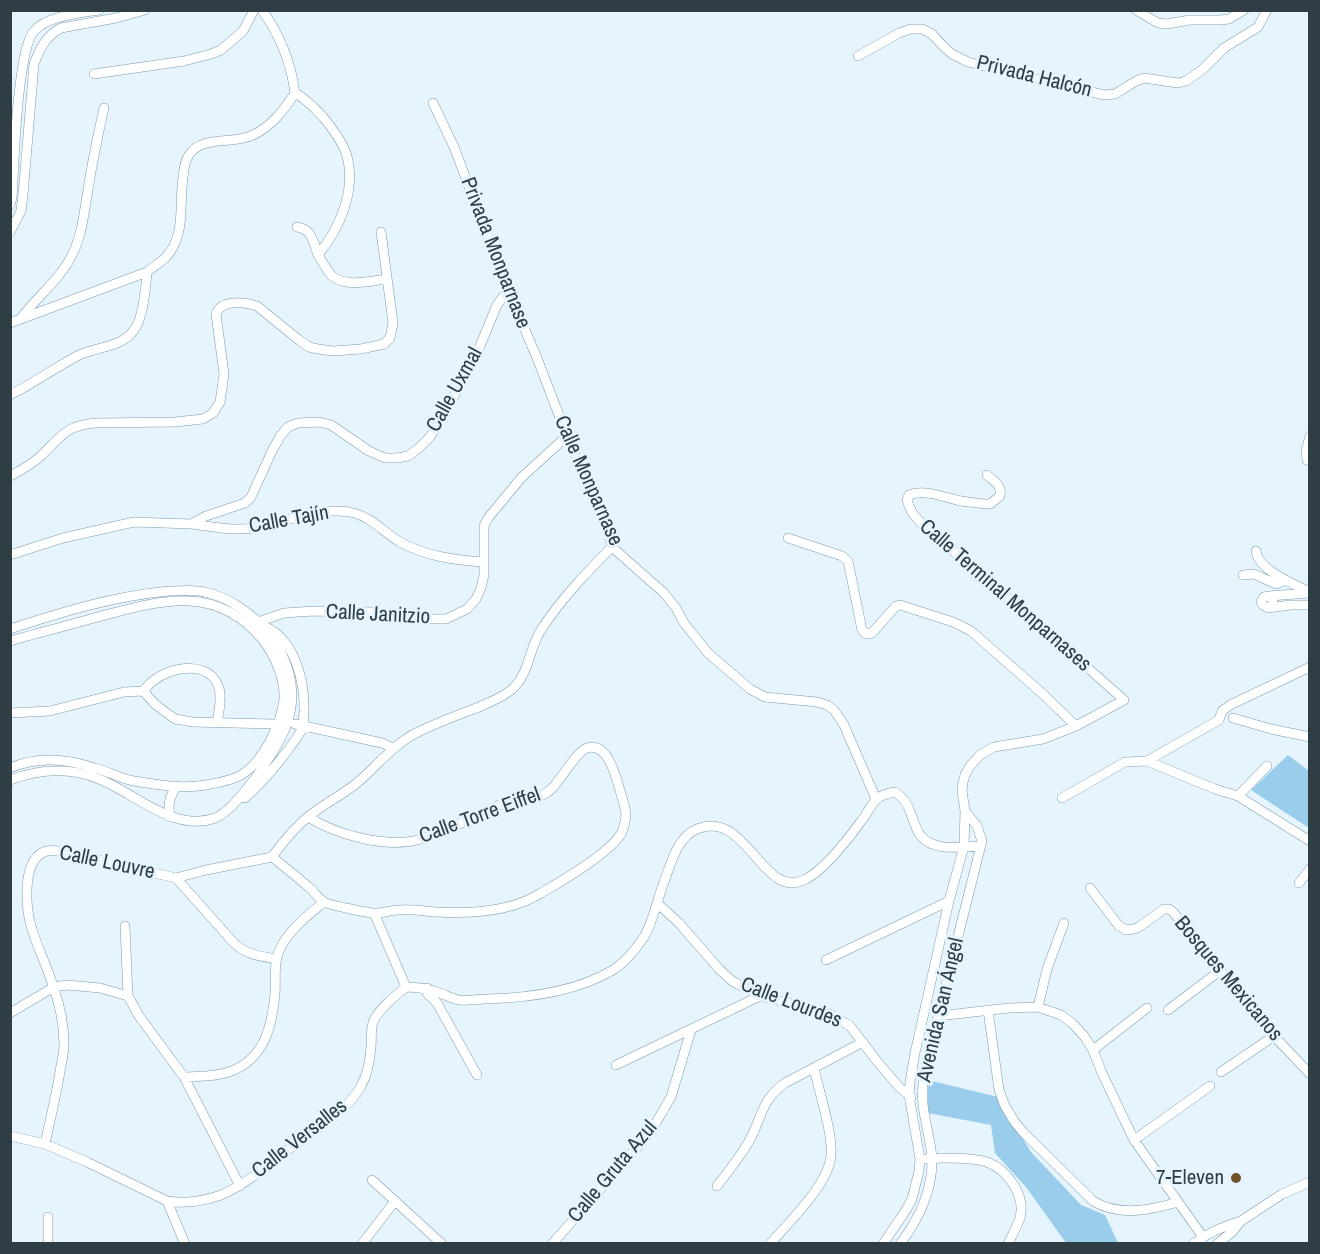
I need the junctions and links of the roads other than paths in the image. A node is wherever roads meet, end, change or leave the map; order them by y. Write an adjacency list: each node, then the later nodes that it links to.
1 (99, 10): 13 (street)
2 (145, 10): 15 (street)
3 (254, 10): 9 (street)
4 (262, 10): 10 (street)
5 (1136, 10): 6 (street)
6 (1244, 10)
7 (1267, 10): 8 (street, Privada Halcón)
8 (858, 56)
9 (94, 74)
10 (295, 93): 17 (street); 18 (street)
11 (433, 103): 20 (street, Privada Monparnase)
12 (104, 108): 21 (street)
13 (10, 205)
14 (297, 227): 17 (street)
15 (10, 232)
16 (381, 232): 19 (street)
17 (318, 255): 19 (street)
18 (147, 272): 21 (street); 24 (street)
19 (386, 279): 29 (street)
20 (508, 290): 23 (street, Privada Monparnase); 30 (street, Calle Uxmal)
21 (21, 318): 22 (street)
22 (10, 323)
23 (537, 358): 25 (street, Calle Monparnase)
24 (10, 395)
25 (567, 436): 32 (street, Calle Monparnase); 35 (street, Calle Janitzio)
26 (1310, 436): 27 (street)
27 (1310, 461)
28 (987, 475): 49 (street, Calle Terminal Monparnases)
29 (10, 476)
30 (191, 524): 34 (street, Calle Uxmal); 35 (street, Calle Tajín)
31 (788, 538): 54 (street)
32 (612, 547): 56 (street); 65 (street, Calle Monparnase)
33 (1256, 551): 37 (street)
34 (10, 555)
35 (483, 562): 44 (street, Calle Janitzio)
36 (1243, 575): 37 (street)
37 (1286, 580): 38 (street)
38 (1310, 592): 40 (street)
39 (91, 605): 41 (street); 42 (street); 44 (street)
40 (1310, 605)
41 (78, 608): 43 (street); 45 (street)
42 (93, 619): 43 (street); 61 (street)
43 (80, 622): 46 (street)
44 (259, 623): 53 (street); 67 (street)
45 (10, 629)
46 (10, 641)
47 (1310, 667): 57 (street)
48 (143, 691): 50 (street); 52 (street); 52 (street)
49 (1124, 700): 54 (street, Avenida San Ángel)
50 (10, 713)
51 (1233, 718): 55 (street)
52 (217, 722): 61 (street)
53 (299, 725): 56 (street); 67 (street)
54 (1076, 726): 66 (street, Avenida San Ángel)
55 (1310, 737)
56 (393, 748): 69 (street)
57 (1147, 760): 63 (street); 64 (street)
58 (1267, 766): 63 (street)
59 (10, 768): 62 (street)
60 (10, 780): 68 (street)
61 (213, 784): 62 (street)
62 (177, 787): 68 (street)
63 (1238, 796): 70 (street)
64 (1062, 798)
65 (876, 799): 71 (street); 80 (street)
66 (965, 811): 71 (street, Avenida San Ángel); 72 (street, Avenida San Ángel)
67 (226, 812): 68 (street)
68 (171, 817)
69 (308, 817): 73 (street); 81 (street, Calle Torre Eiffel)
70 (1310, 841)
71 (964, 846): 72 (street); 78 (street, Avenida San Ángel)
72 (981, 846): 97 (street, Avenida San Ángel)
73 (273, 857): 75 (street, Calle Louvre); 79 (street)
74 (1310, 869): 76 (street)
75 (176, 879): 84 (street); 87 (street, Calle Louvre)
76 (1299, 883)
77 (1090, 888): 86 (street, Bosques Mexicanos)
78 (949, 901): 85 (street); 109 (street, Avenida San Ángel)
79 (324, 902): 81 (street); 84 (street)
80 (657, 903): 89 (street); 91 (street, Calle Lourdes)
81 (374, 913): 88 (street)
82 (1064, 923): 92 (street)
83 (125, 926): 90 (street)
84 (276, 958): 107 (street)
85 (826, 960)
86 (1221, 970): 95 (street); 99 (street, Bosques Mexicanos)
87 (54, 987): 90 (street); 96 (street); 113 (street, Calle Louvre)
88 (406, 987): 89 (street); 118 (street, Calle Versalles)
89 (427, 988): 106 (street)
90 (128, 996): 107 (street)
91 (760, 996): 98 (street); 100 (street, Calle Lourdes)
92 (1038, 1007): 94 (street); 101 (street)
93 (1147, 1008): 101 (street)
94 (988, 1010): 97 (street); 122 (street)
95 (1168, 1010)
96 (10, 1013)
97 (938, 1016): 110 (street, Avenida San Ángel)
98 (692, 1030): 102 (street); 130 (street, Calle Gruta Azul)
99 (1274, 1036): 104 (street); 105 (street, Bosques Mexicanos)
100 (863, 1042): 103 (street); 109 (street, Calle Lourdes)
101 (1094, 1050): 112 (street)
102 (616, 1065)
103 (814, 1068): 119 (street); 131 (street)
104 (1221, 1072)
105 (1310, 1074)
106 (477, 1075)
107 (184, 1077): 118 (street)
108 (1210, 1086): 112 (street)
109 (909, 1095): 110 (street, Calle Lourdes); 115 (street, Avenida San Ángel)
110 (923, 1105): 114 (street, Avenida San Ángel)
111 (10, 1136): 113 (street, Calle Versalles)
112 (1134, 1140): 122 (street)
113 (45, 1144): 120 (street, Calle Versalles)
114 (932, 1158): 115 (street); 133 (street, Avenida San Ángel); 134 (street)
115 (920, 1159): 132 (street, Avenida San Ángel)
116 (372, 1180): 121 (street)
117 (1309, 1183): 124 (street)
118 (240, 1186): 120 (street, Calle Versalles)
119 (717, 1186)
120 (167, 1201): 126 (street)
121 (395, 1201): 128 (street); 129 (street)
122 (1178, 1202): 125 (street)
123 (48, 1217): 127 (street)
124 (1241, 1221): 125 (street); 136 (street)
125 (1203, 1237): 135 (street)
126 (182, 1243)
127 (48, 1244)
128 (362, 1244)
129 (442, 1244)
130 (552, 1244)
131 (770, 1244)
132 (883, 1244)
133 (900, 1244)
134 (1008, 1244)
135 (1193, 1244)
136 (1217, 1244)

